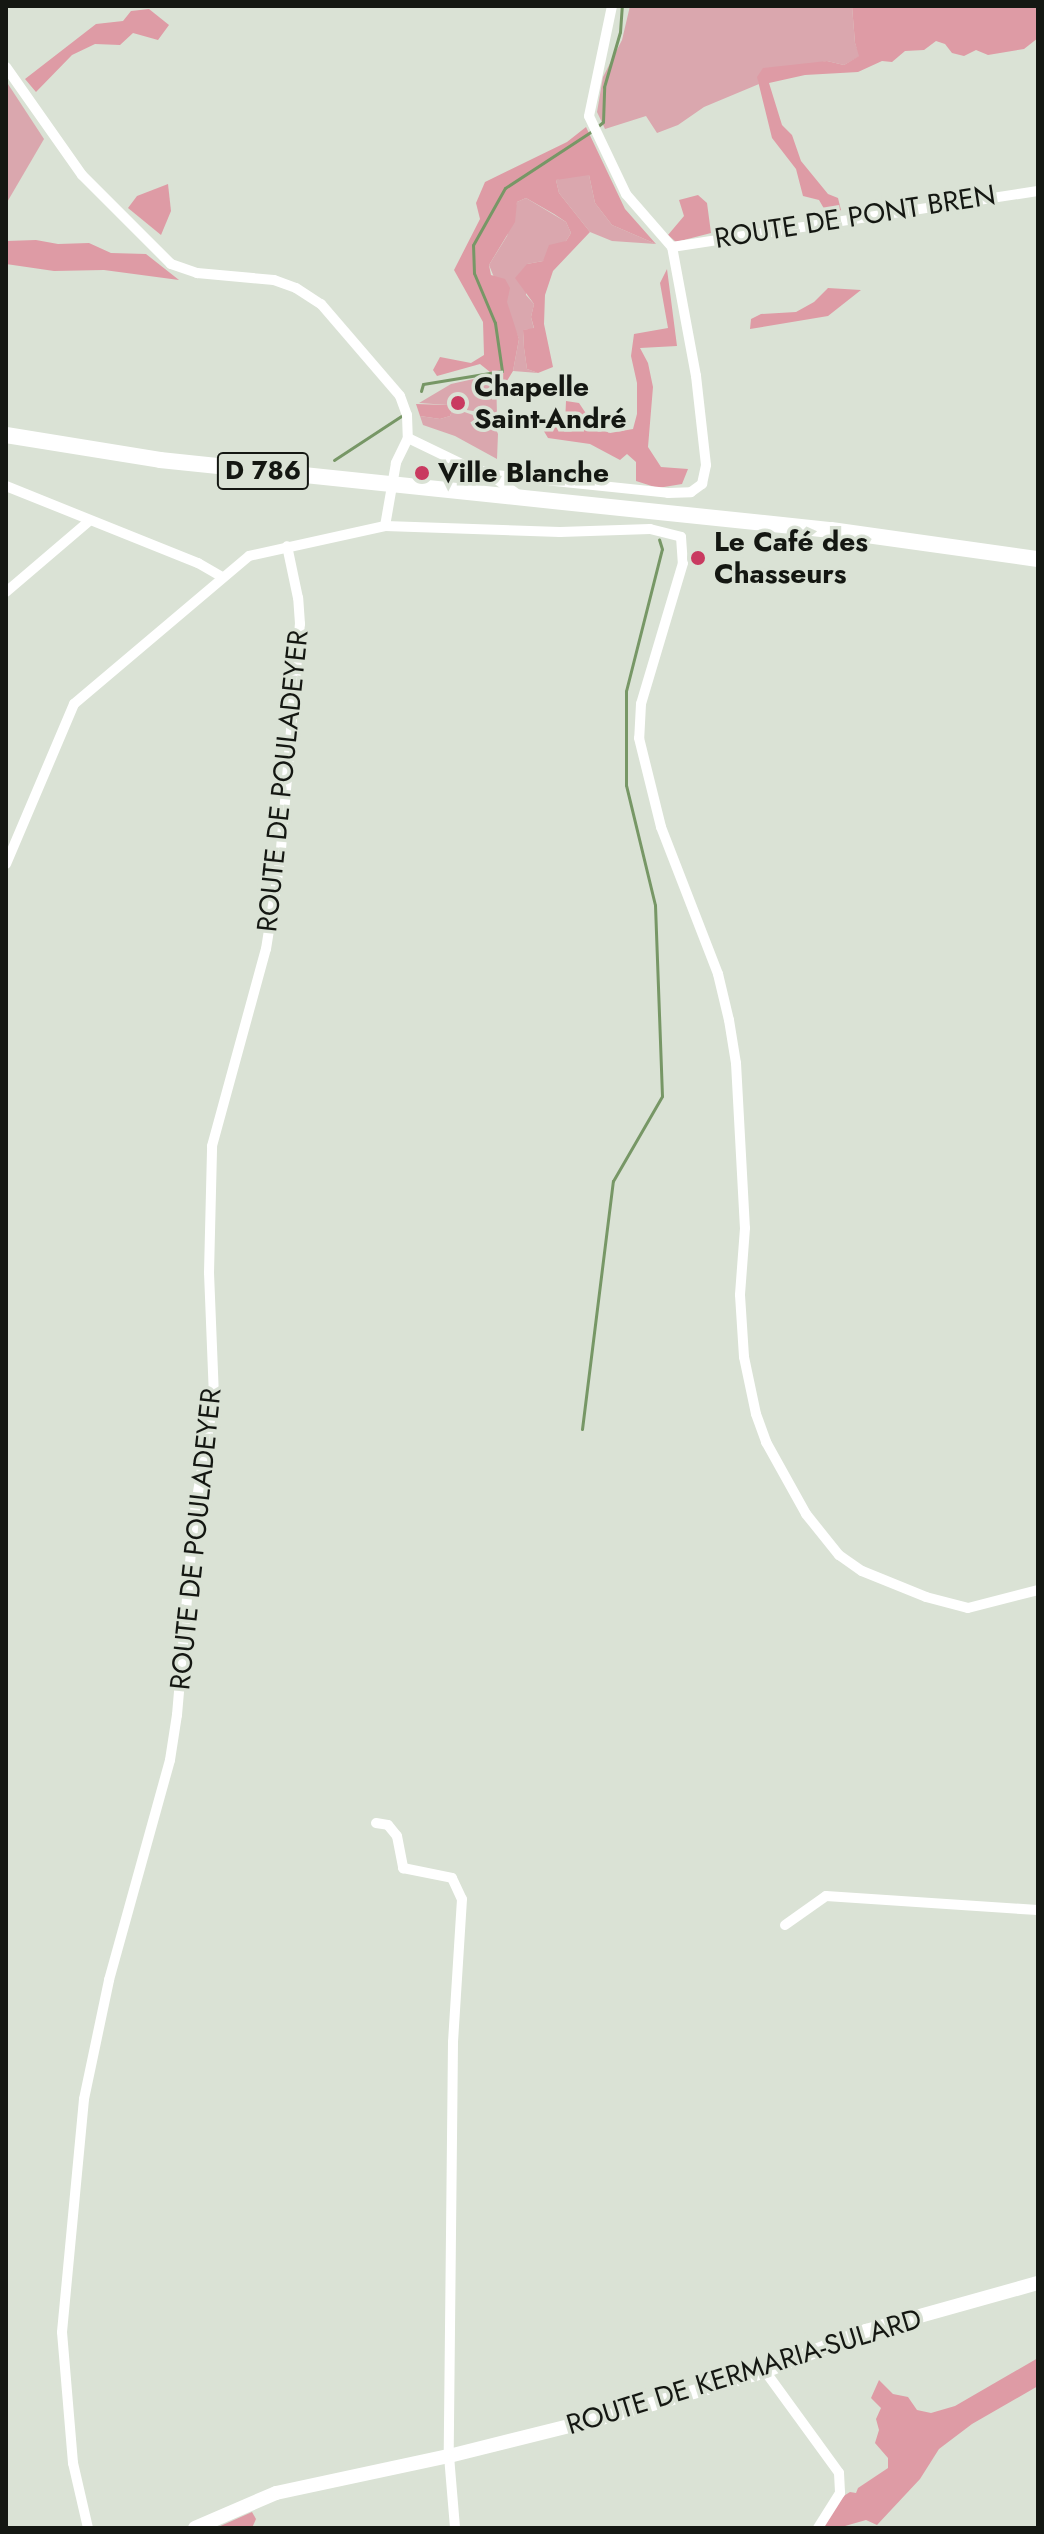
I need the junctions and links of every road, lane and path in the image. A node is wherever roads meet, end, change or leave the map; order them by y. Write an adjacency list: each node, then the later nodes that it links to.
1 (612, 6): 4 (street)
2 (6, 67): 6 (street)
3 (1038, 191): 4 (street, ROUTE DE PONT BREN)
4 (672, 247): 7 (street)
5 (6, 435): 8 (main road, D 786)
6 (408, 438): 7 (street); 8 (street)
7 (486, 472): 10 (street)
8 (393, 483): 10 (main road, D 786); 12 (street)
9 (6, 486): 11 (street)
10 (522, 497): 14 (main road, D 786)
11 (89, 521): 15 (street); 16 (street)
12 (385, 526): 13 (street); 18 (street)
13 (287, 546): 15 (street); 25 (street, ROUTE DE POULADEYER)
14 (1038, 559)
15 (222, 577): 17 (street)
16 (6, 592)
17 (6, 864)
18 (1038, 1590)
19 (376, 1823): 24 (street)
20 (1038, 1910): 21 (street)
21 (785, 1925)
22 (1038, 2283): 23 (street, ROUTE DE KERMARIA-SULARD)
23 (765, 2371): 24 (street, ROUTE DE KERMARIA-SULARD); 28 (street)
24 (449, 2456): 26 (street, ROUTE DE KERMARIA-SULARD); 27 (street)
25 (88, 2528)
26 (195, 2528)
27 (455, 2528)
28 (818, 2528)

